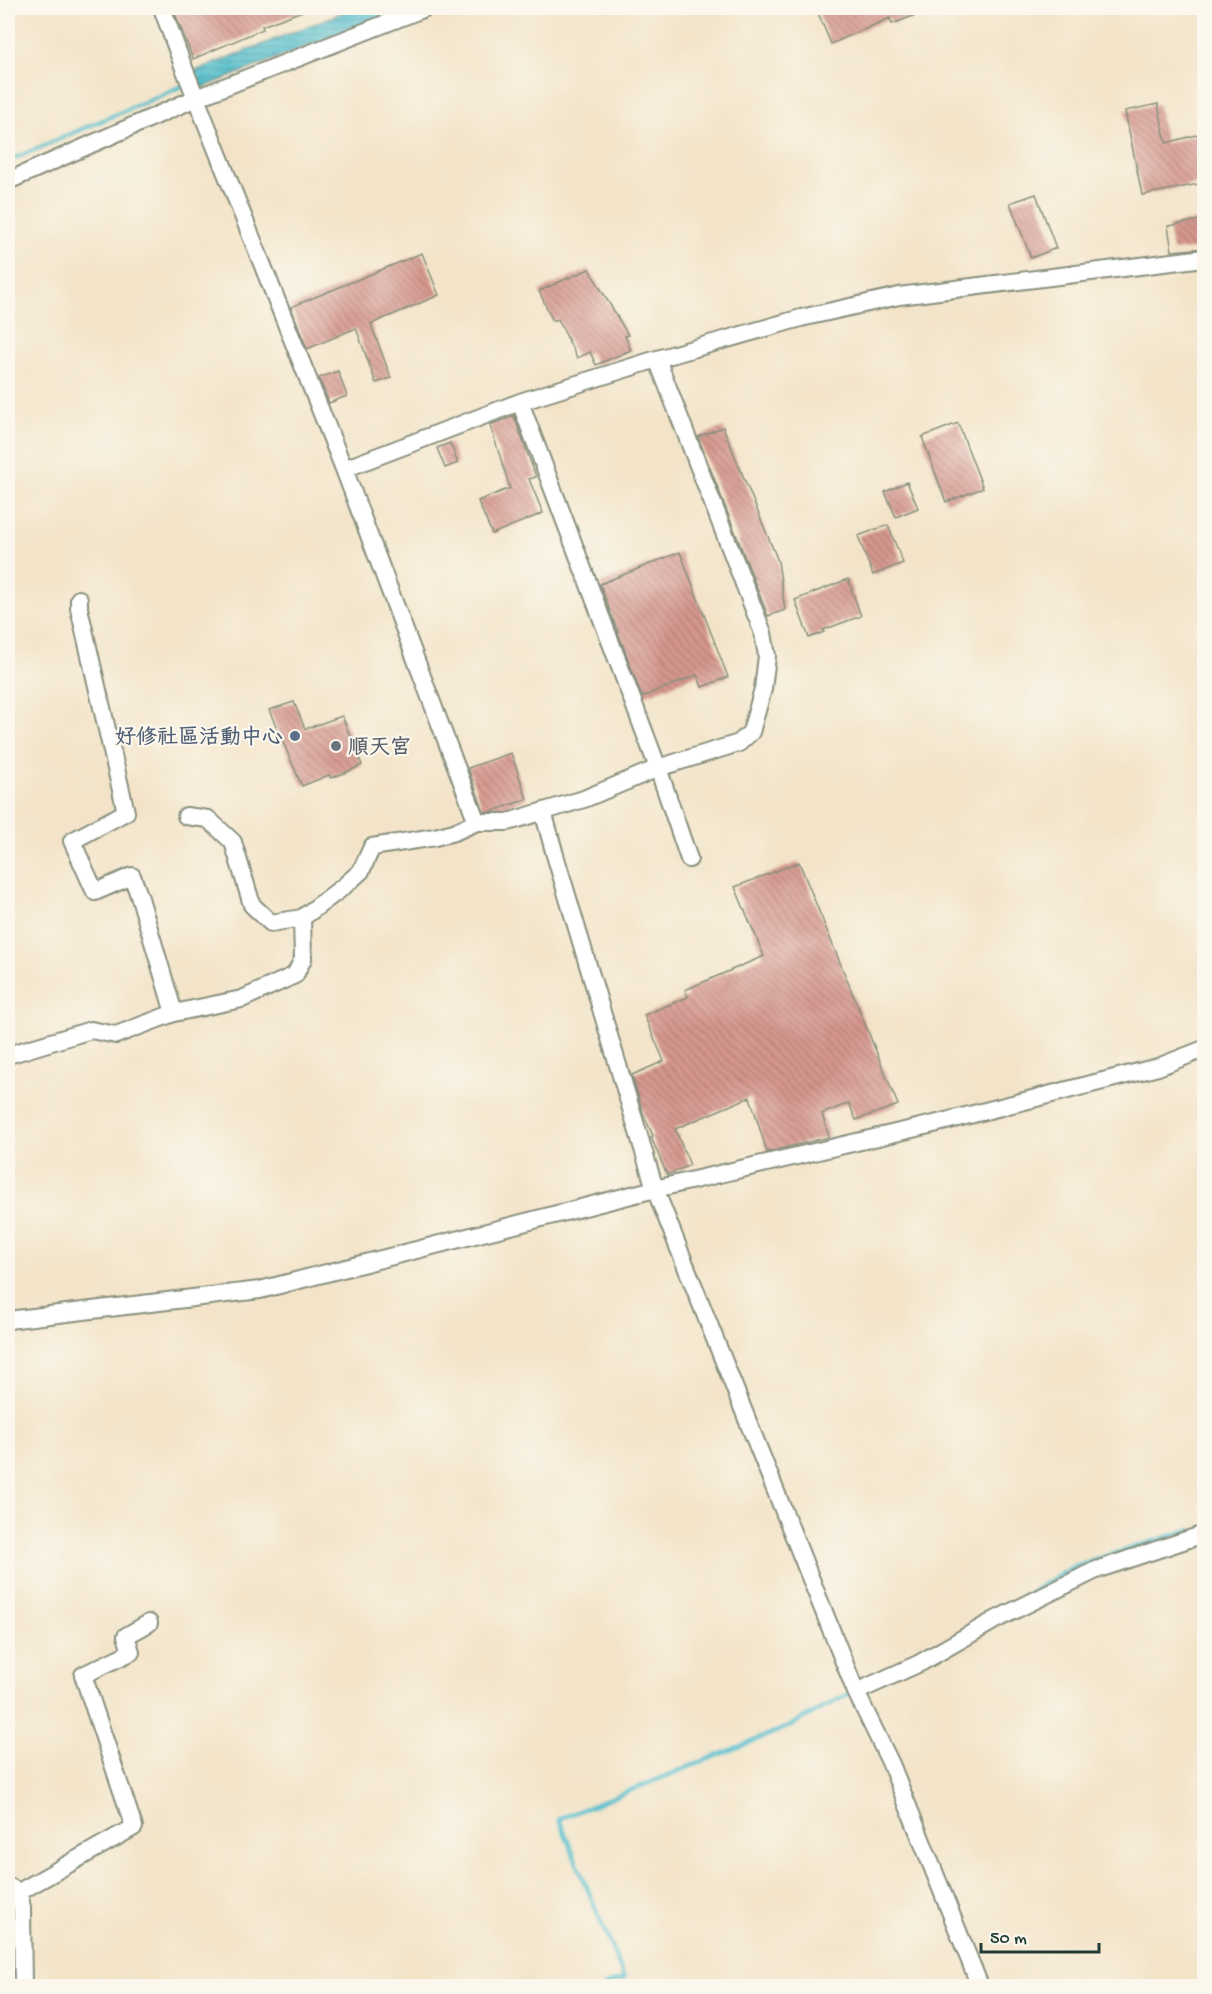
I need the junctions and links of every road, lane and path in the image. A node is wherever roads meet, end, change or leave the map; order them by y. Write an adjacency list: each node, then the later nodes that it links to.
1 (162, 8): 3 (street)
2 (425, 8): 3 (street)
3 (196, 98): 4 (street); 8 (street)
4 (8, 181)
5 (1204, 258): 6 (street)
6 (657, 359): 7 (street); 10 (street)
7 (520, 402): 8 (street); 10 (street)
8 (344, 469): 13 (street)
9 (79, 599): 16 (street)
10 (658, 768): 11 (street); 14 (street)
11 (543, 811): 13 (street); 19 (street)
12 (186, 816): 15 (street)
13 (477, 822): 15 (street)
14 (689, 859)
15 (302, 918): 16 (street)
16 (174, 1013): 18 (street)
17 (1204, 1049): 19 (street)
18 (8, 1055)
19 (655, 1189): 20 (street); 23 (street)
20 (8, 1320)
21 (1204, 1534): 23 (street)
22 (149, 1623): 24 (street)
23 (856, 1692): 26 (street)
24 (13, 1889): 25 (street)
25 (24, 1986)
26 (980, 1986)

